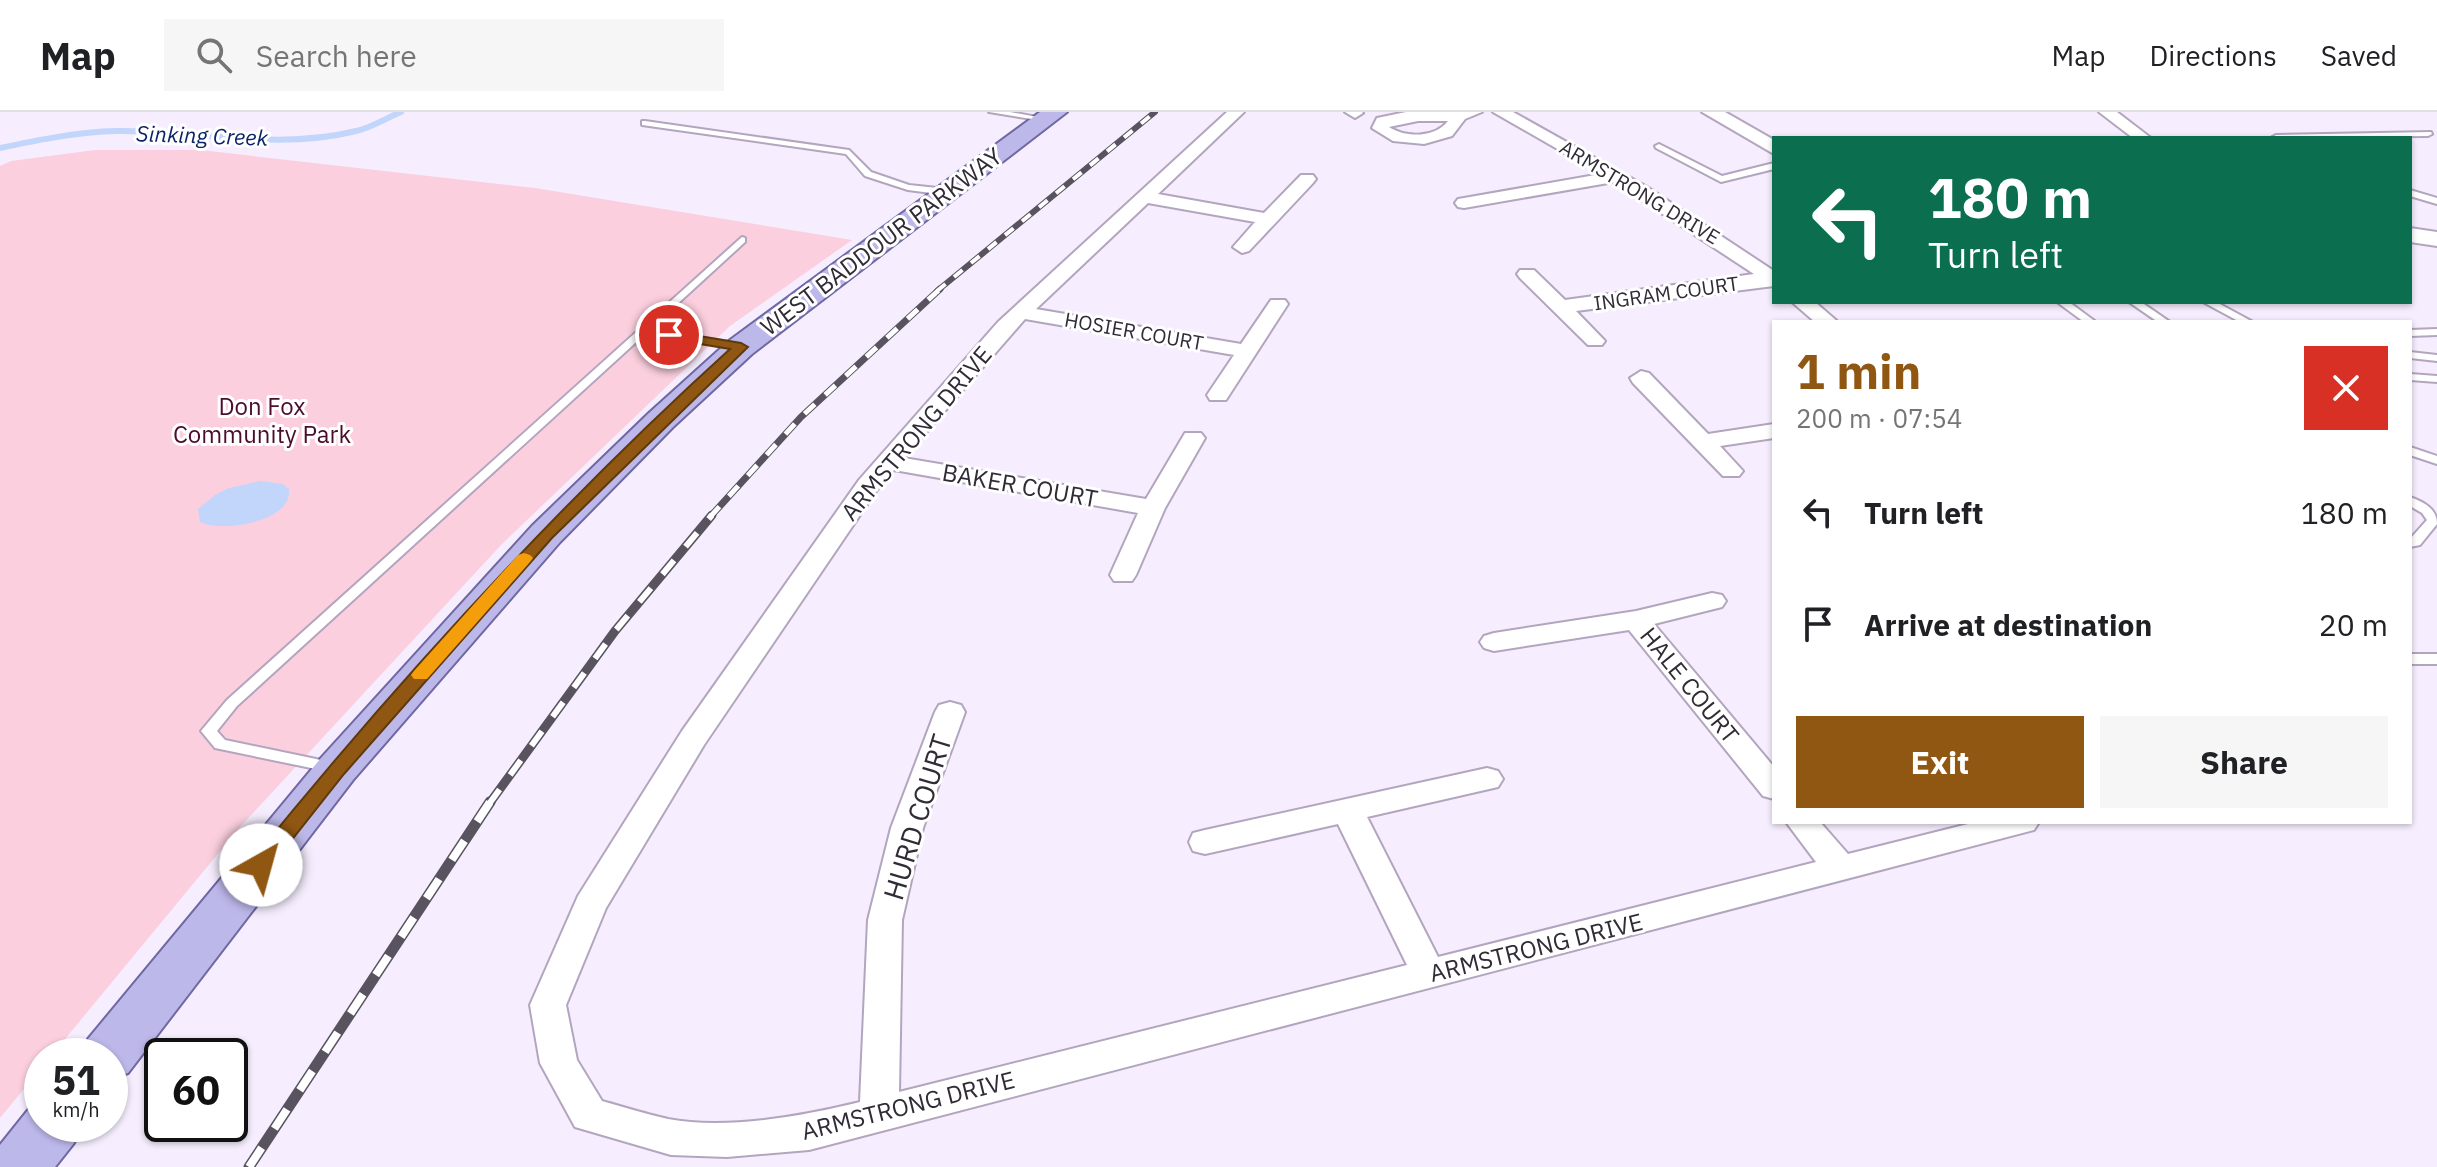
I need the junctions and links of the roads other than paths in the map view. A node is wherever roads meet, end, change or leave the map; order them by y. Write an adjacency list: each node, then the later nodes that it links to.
1 (993, 112): 7 (lane)
2 (1236, 112): 22 (street, ARMSTRONG DRIVE)
3 (1474, 112): 8 (street)
4 (1501, 112): 16 (street, ARMSTRONG DRIVE)
5 (1711, 112): 14 (street)
6 (2107, 112): 11 (street)
7 (1050, 116): 18 (main road, WEST BADDOUR PARKWAY)
8 (1458, 117)
9 (645, 123): 18 (lane)
10 (2428, 134): 12 (lane)
11 (2140, 136)
12 (2327, 136)
13 (1659, 146): 15 (lane)
14 (1772, 147)
15 (1772, 166)
16 (1617, 176): 24 (street); 31 (street, ARMSTRONG DRIVE)
17 (1307, 179): 25 (street)
18 (947, 192): 48 (main road, WEST BADDOUR PARKWAY)
19 (2412, 192): 21 (lane)
20 (2412, 193): 23 (lane)
21 (2437, 193)
22 (1144, 197): 25 (street); 39 (street, ARMSTRONG DRIVE)
23 (2437, 201)
24 (1464, 203)
25 (1267, 219): 29 (street)
26 (2412, 235): 27 (street)
27 (2437, 239)
28 (742, 240): 44 (lane)
29 (1242, 247)
30 (1527, 274): 38 (street, INGRAM COURT)
31 (1772, 278)
32 (1772, 279): 38 (street, INGRAM COURT)
33 (1278, 304): 49 (street, HOSIER COURT)
34 (1805, 304): 40 (street)
35 (2065, 304): 41 (lane)
36 (2137, 304): 42 (lane)
37 (2212, 304): 43 (lane)
38 (1560, 307): 47 (street, INGRAM COURT)
39 (1020, 312): 49 (street, HOSIER COURT); 61 (street, ARMSTRONG DRIVE)
40 (1825, 320)
41 (2088, 320)
42 (2162, 320)
43 (2244, 320)
44 (645, 331): 48 (lane); 73 (lane)
45 (2437, 332): 46 (lane)
46 (2412, 333)
47 (1595, 341)
48 (741, 347): 73 (main road, WEST BADDOUR PARKWAY)
49 (1247, 351): 55 (street, HOSIER COURT)
50 (2412, 355): 51 (lane)
51 (2437, 358)
52 (2412, 377): 54 (lane)
53 (1641, 378): 58 (street)
54 (2437, 379)
55 (1218, 395)
56 (1772, 431): 58 (street)
57 (1193, 438): 64 (street)
58 (1703, 442): 62 (street)
59 (2412, 452): 60 (lane)
60 (2437, 460)
61 (888, 462): 64 (street, BAKER COURT); 83 (street, ARMSTRONG DRIVE)
62 (1731, 471)
63 (2412, 502): 65 (lane)
64 (1153, 508): 66 (street)
65 (2412, 543)
66 (1123, 575)
67 (1712, 601): 68 (street, HALE COURT)
68 (1636, 620): 69 (street, HALE COURT); 75 (street, HALE COURT)
69 (1494, 642)
70 (2412, 659): 71 (lane)
71 (2437, 659)
72 (950, 712): 83 (street, HURD COURT)
73 (337, 769): 82 (main road, WEST BADDOUR PARKWAY)
74 (1487, 779): 76 (street)
75 (1772, 786)
76 (1347, 809): 79 (street); 81 (street)
77 (1804, 824): 80 (street)
78 (2015, 824): 80 (street, ARMSTRONG DRIVE)
79 (1205, 842)
80 (1841, 869): 81 (street, ARMSTRONG DRIVE)
81 (1429, 974): 83 (street, ARMSTRONG DRIVE)
82 (122, 1038)
83 (879, 1113)
84 (39, 1142): 85 (main road)
85 (19, 1167)

